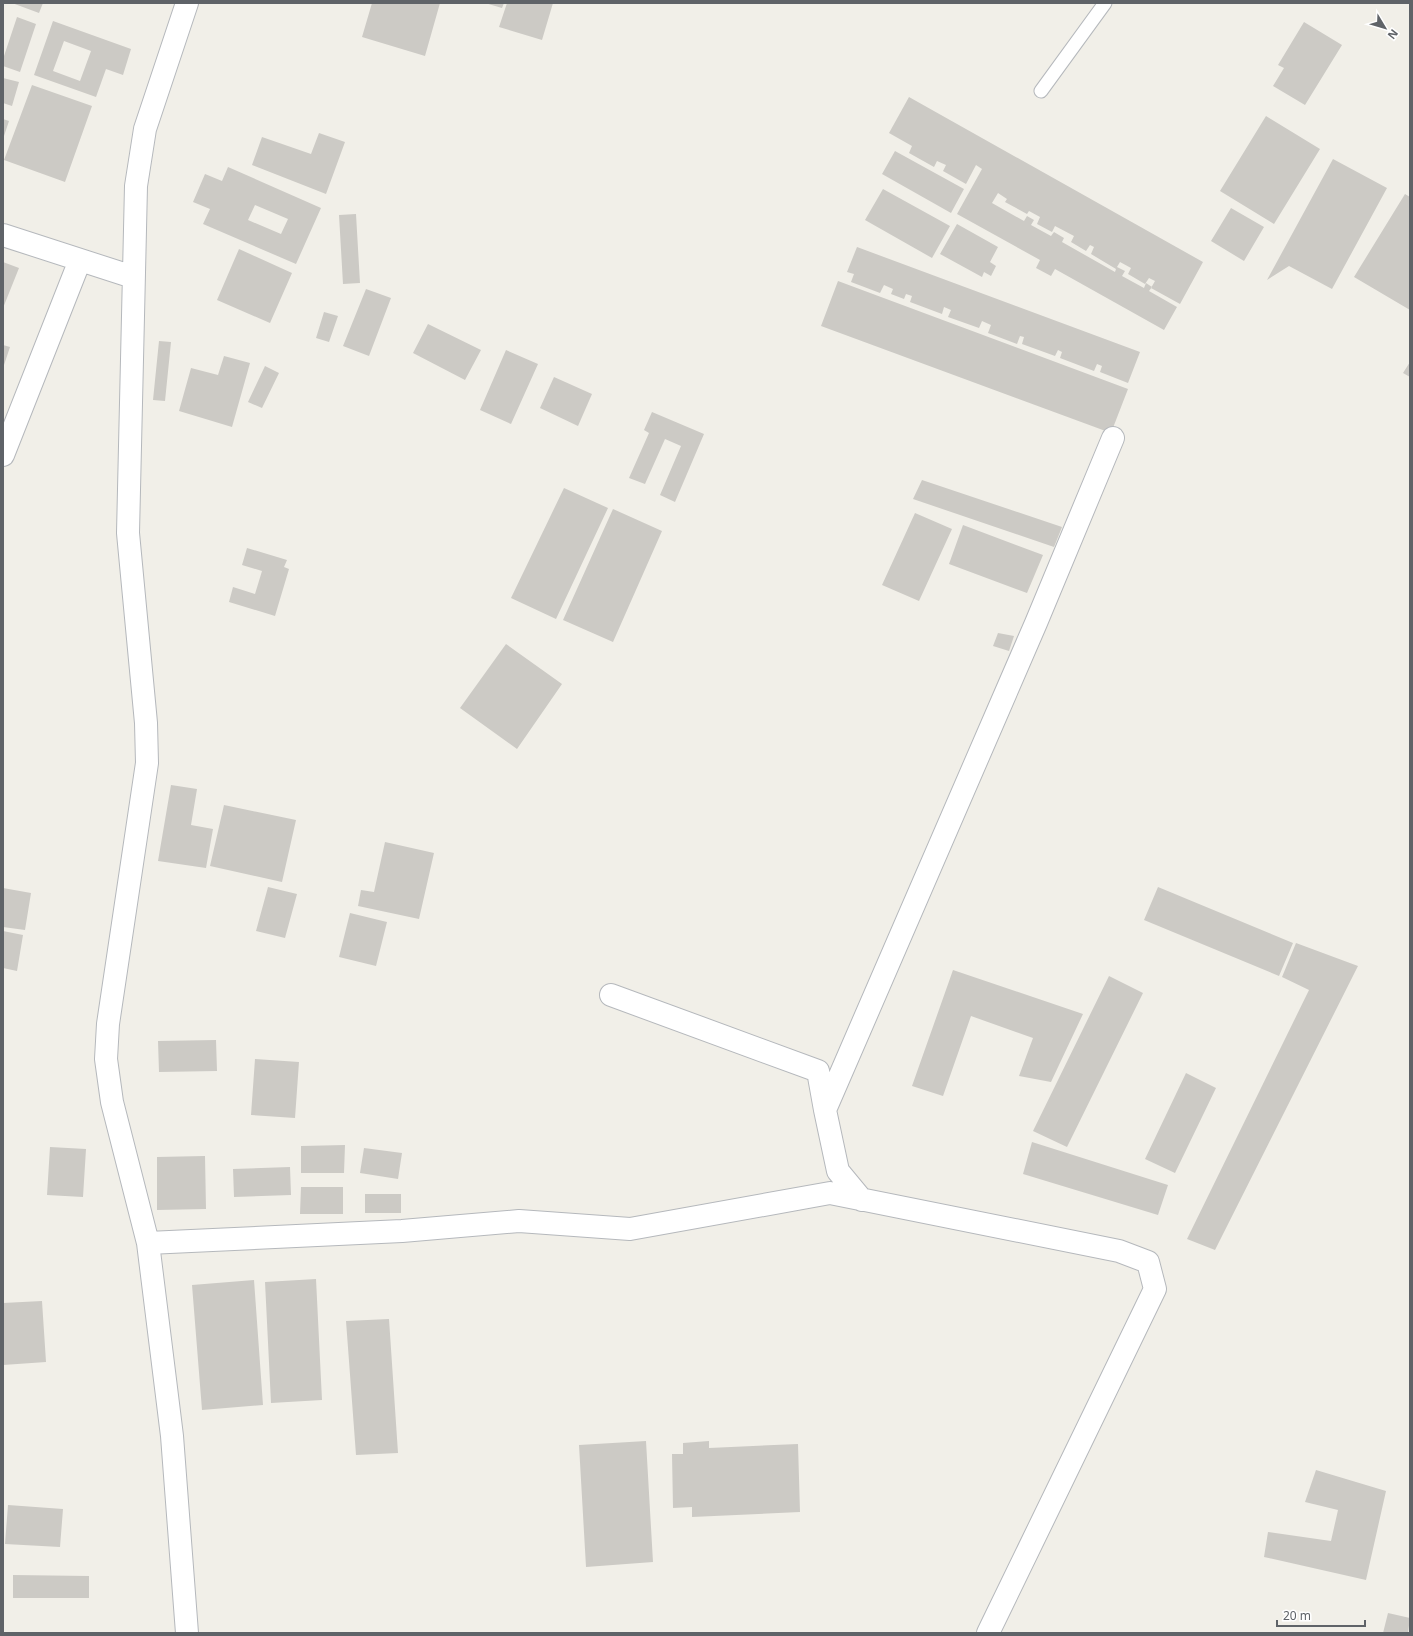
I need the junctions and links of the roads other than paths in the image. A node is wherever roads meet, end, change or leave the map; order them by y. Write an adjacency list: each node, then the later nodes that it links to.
1 (187, 3): 6 (street)
2 (1105, 3): 3 (lane)
3 (1041, 92)
4 (3, 235): 5 (street)
5 (80, 260): 6 (street); 7 (street)
6 (133, 277): 13 (street)
7 (8, 430): 9 (street)
8 (1113, 438): 11 (street)
9 (3, 455)
10 (611, 995): 11 (street)
11 (825, 1110): 12 (street)
12 (862, 1200): 13 (street); 15 (street)
13 (148, 1243): 14 (street)
14 (187, 1633)
15 (988, 1633)

